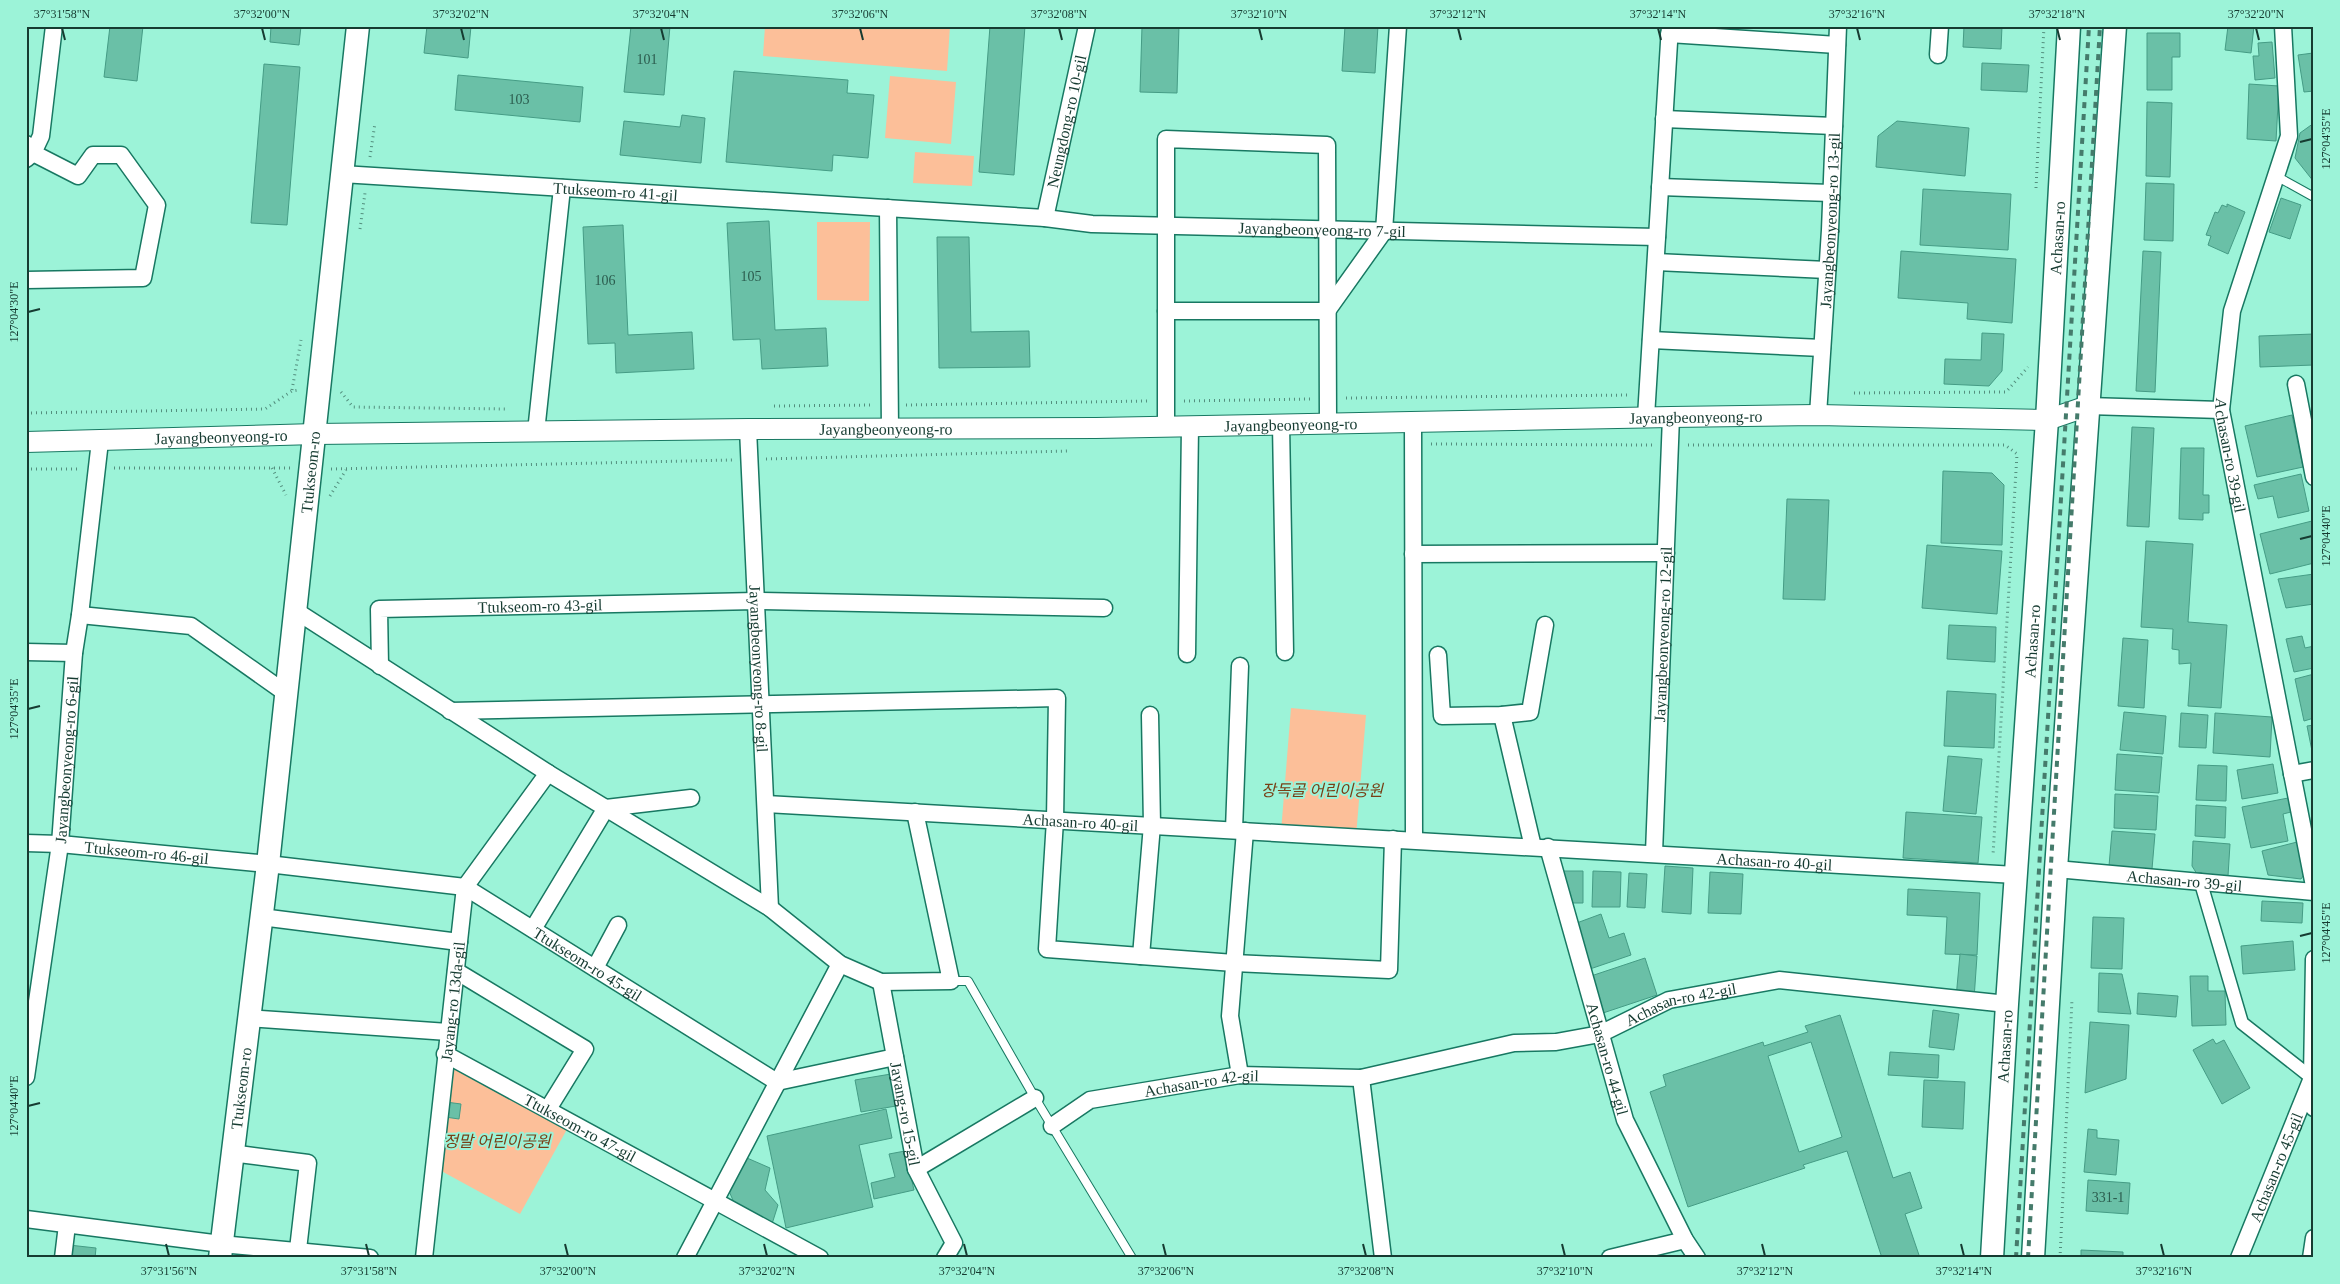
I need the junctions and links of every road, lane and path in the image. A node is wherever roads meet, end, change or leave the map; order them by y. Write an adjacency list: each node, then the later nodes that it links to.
1 (54, 26): 16 (street)
2 (358, 26): 17 (main road, Ttukseom-ro)
3 (1088, 26): 25 (street, Neungdong-ro 10-gil)
4 (1398, 26): 28 (street)
5 (1838, 26): 12 (street, Jayangbeonyeong-ro 13-gil)
6 (1940, 26): 13 (street)
7 (2044, 26): 21 (path)
8 (2070, 26): 53 (main road, Achasan-ro)
9 (2115, 26): 46 (main road)
10 (2283, 26): 18 (street, Achasan-ro 39-gil)
11 (1670, 30): 12 (street); 14 (street)
12 (1837, 45): 15 (street, Jayangbeonyeong-ro 13-gil)
13 (1938, 55)
14 (1664, 119): 15 (street); 19 (street)
15 (1834, 126): 22 (street, Jayangbeonyeong-ro 13-gil)
16 (29, 152): 32 (street)
17 (342, 174): 20 (street, Ttukseom-ro 41-gil); 39 (main road, Ttukseom-ro)
18 (2276, 176): 23 (lane); 48 (street, Achasan-ro 39-gil)
19 (1660, 187): 22 (street); 29 (street)
20 (562, 188): 24 (street, Ttukseom-ro 41-gil); 47 (street)
21 (2036, 192)
22 (1831, 193): 31 (street, Jayangbeonyeong-ro 13-gil)
23 (2314, 197)
24 (888, 208): 25 (street, Ttukseom-ro 41-gil); 44 (street)
25 (1045, 218): 26 (street, Jayangbeonyeong-ro 7-gil)
26 (1166, 226): 27 (street, Jayangbeonyeong-ro 7-gil); 27 (street); 33 (street)
27 (1326, 230): 28 (street, Jayangbeonyeong-ro 7-gil); 34 (street)
28 (1384, 231): 29 (street, Jayangbeonyeong-ro 7-gil); 34 (street)
29 (1657, 237): 30 (street)
30 (1656, 262): 31 (street); 35 (street)
31 (1827, 270): 36 (street, Jayangbeonyeong-ro 13-gil)
32 (26, 280)
33 (1166, 311): 34 (street); 43 (street)
34 (1327, 311): 42 (street)
35 (1651, 340): 36 (street); 41 (street)
36 (1822, 348): 40 (street, Jayangbeonyeong-ro 13-gil)
37 (2028, 358): 40 (path)
38 (2296, 384): 72 (street)
39 (320, 389): 47 (path); 49 (path); 62 (main road, Ttukseom-ro)
40 (1819, 394): 51 (street, Jayangbeonyeong-ro 13-gil)
41 (1647, 395): 42 (path); 52 (street)
42 (1328, 398): 43 (path); 55 (street)
43 (1166, 401): 44 (path); 58 (street)
44 (890, 405): 45 (path); 60 (street)
45 (772, 406)
46 (2088, 406): 48 (street); 53 (street, Jayangbeonyeong-ro); 109 (main road)
47 (538, 410): 61 (street)
48 (2221, 410): 94 (street, Achasan-ro 39-gil)
49 (26, 413)
50 (1671, 416): 51 (street, Jayangbeonyeong-ro); 52 (street, Jayangbeonyeong-ro); 66 (street, Jayangbeonyeong-ro 12-gil)
51 (1818, 416): 53 (street, Jayangbeonyeong-ro)
52 (1646, 417): 54 (street, Jayangbeonyeong-ro)
53 (2047, 420): 111 (main road, Achasan-ro)
54 (1413, 422): 55 (street, Jayangbeonyeong-ro); 65 (street)
55 (1328, 423): 56 (street, Jayangbeonyeong-ro)
56 (1281, 424): 57 (street, Jayangbeonyeong-ro); 81 (street)
57 (1190, 426): 58 (street, Jayangbeonyeong-ro); 83 (street)
58 (1166, 427): 60 (street, Jayangbeonyeong-ro)
59 (748, 429): 60 (street, Jayangbeonyeong-ro); 61 (street, Jayangbeonyeong-ro); 68 (street, Jayangbeonyeong-ro 8-gil)
60 (890, 429)
61 (536, 432): 62 (street, Jayangbeonyeong-ro)
62 (315, 434): 63 (street, Jayangbeonyeong-ro); 71 (main road, Ttukseom-ro)
63 (100, 441): 64 (street, Jayangbeonyeong-ro); 69 (street, Jayangbeonyeong-ro 6-gil)
64 (26, 442)
65 (1413, 444): 66 (path); 74 (street)
66 (1670, 445): 73 (street, Jayangbeonyeong-ro 12-gil); 110 (path)
67 (1073, 450): 68 (path)
68 (750, 459): 71 (path); 75 (street, Jayangbeonyeong-ro 8-gil)
69 (98, 468): 70 (path); 71 (path); 78 (street, Jayangbeonyeong-ro 6-gil)
70 (26, 469)
71 (312, 469): 77 (main road, Ttukseom-ro)
72 (2314, 477)
73 (1666, 553): 74 (street); 107 (street, Jayangbeonyeong-ro 12-gil)
74 (1414, 554): 103 (street)
75 (756, 601): 76 (street); 85 (street, Ttukseom-ro 43-gil); 88 (street, Jayangbeonyeong-ro 8-gil)
76 (1104, 608)
77 (296, 611): 85 (street); 87 (main road, Ttukseom-ro)
78 (80, 615): 82 (street, Jayangbeonyeong-ro 6-gil); 87 (street)
79 (1545, 625): 91 (street)
80 (26, 652): 82 (street)
81 (1285, 652)
82 (74, 653): 105 (street, Jayangbeonyeong-ro 6-gil)
83 (1187, 654)
84 (1438, 655): 91 (street)
85 (380, 666): 89 (street)
86 (1240, 666): 101 (street)
87 (287, 694): 108 (main road, Ttukseom-ro)
88 (761, 705): 89 (street); 96 (street, Jayangbeonyeong-ro 8-gil); 99 (street)
89 (450, 711): 93 (street)
90 (1150, 715): 100 (street)
91 (1502, 715): 106 (street)
92 (2314, 770): 94 (street)
93 (548, 773): 97 (street); 114 (street, Jayang-ro 13da-gil)
94 (2292, 774): 113 (street, Achasan-ro 39-gil)
95 (691, 798): 97 (street)
96 (766, 804): 98 (street, Achasan-ro 40-gil); 116 (street, Jayangbeonyeong-ro 8-gil)
97 (606, 808): 116 (street); 119 (street)
98 (915, 812): 99 (street, Achasan-ro 40-gil); 127 (street)
99 (1055, 820): 100 (street, Achasan-ro 40-gil); 121 (street)
100 (1152, 825): 101 (street, Achasan-ro 40-gil); 121 (street)
101 (1239, 830): 102 (street, Achasan-ro 40-gil); 124 (street)
102 (1393, 839): 103 (street, Achasan-ro 40-gil); 124 (street)
103 (1414, 840): 106 (street, Achasan-ro 40-gil)
104 (26, 843): 105 (street, Ttukseom-ro 46-gil)
105 (60, 844): 108 (street, Ttukseom-ro 46-gil); 131 (street, Jayangbeonyeong-ro 6-gil)
106 (1540, 847): 107 (street, Achasan-ro 40-gil); 133 (street, Achasan-ro 44-gil)
107 (1654, 854): 110 (street, Achasan-ro 40-gil)
108 (268, 864): 114 (street, Ttukseom-ro 45-gil); 117 (main road, Ttukseom-ro)
109 (2056, 869): 112 (street, Achasan-ro 39-gil); 166 (main road)
110 (1992, 874): 111 (street, Achasan-ro 40-gil)
111 (2016, 875): 129 (main road, Achasan-ro)
112 (2200, 880): 115 (street, Achasan-ro 39-gil); 139 (street)
113 (2314, 886)
114 (465, 887): 119 (street, Ttukseom-ro 45-gil); 120 (street, Jayang-ro 13da-gil)
115 (2314, 892)
116 (770, 908): 123 (street)
117 (261, 917): 120 (street); 130 (main road, Ttukseom-ro)
118 (618, 925): 125 (street)
119 (533, 929): 125 (street, Ttukseom-ro 45-gil)
120 (459, 942): 126 (street, Jayang-ro 13da-gil)
121 (1141, 956): 124 (street)
122 (2314, 959): 139 (street)
123 (840, 964): 128 (street); 140 (street)
124 (1234, 964): 136 (street)
125 (595, 968): 140 (street, Ttukseom-ro 45-gil)
126 (456, 971): 132 (street, Jayang-ro 13da-gil); 143 (street)
127 (951, 981): 128 (street); 141 (lane)
128 (881, 982): 135 (street, Jayang-ro 15-gil)
129 (2007, 1004): 133 (street, Achasan-ro 42-gil); 165 (main road, Achasan-ro)
130 (248, 1018): 132 (street); 145 (main road, Ttukseom-ro)
131 (30, 1021): 137 (street, Jayangbeonyeong-ro 6-gil)
132 (448, 1032): 134 (street, Jayang-ro 13da-gil)
133 (1600, 1034): 138 (street, Achasan-ro 42-gil); 151 (street, Achasan-ro 44-gil)
134 (445, 1054): 143 (street, Ttukseom-ro 47-gil); 157 (street, Jayang-ro 13da-gil)
135 (895, 1057): 140 (street); 146 (street, Jayang-ro 15-gil)
136 (1240, 1075): 138 (street, Achasan-ro 42-gil); 144 (street, Achasan-ro 42-gil)
137 (26, 1077)
138 (1361, 1078): 162 (street)
139 (2312, 1078): 142 (street); 167 (street, Achasan-ro 45-gil)
140 (778, 1082): 147 (street)
141 (1035, 1098): 144 (lane); 146 (street, Jayang-ro 15-gil)
142 (2314, 1108)
143 (548, 1109): 147 (street, Ttukseom-ro 47-gil)
144 (1052, 1126): 161 (lane)
145 (231, 1153): 152 (main road, Ttukseom-ro); 153 (street)
146 (916, 1169): 160 (street)
147 (715, 1200): 158 (street); 159 (street, Ttukseom-ro 47-gil)
148 (26, 1220): 149 (street)
149 (67, 1225): 152 (street); 155 (street)
150 (2314, 1238): 168 (street)
151 (1685, 1240): 163 (street); 164 (street, Achasan-ro 44-gil)
152 (220, 1251): 153 (street)
153 (298, 1254): 154 (street)
154 (342, 1256): 156 (street)
155 (63, 1258)
156 (370, 1258)
157 (424, 1258)
158 (684, 1258)
159 (820, 1258)
160 (945, 1258)
161 (1132, 1258)
162 (1383, 1258)
163 (1610, 1258)
164 (1697, 1258)
165 (1992, 1258)
166 (2033, 1258)
167 (2239, 1258)
168 (2311, 1258)

